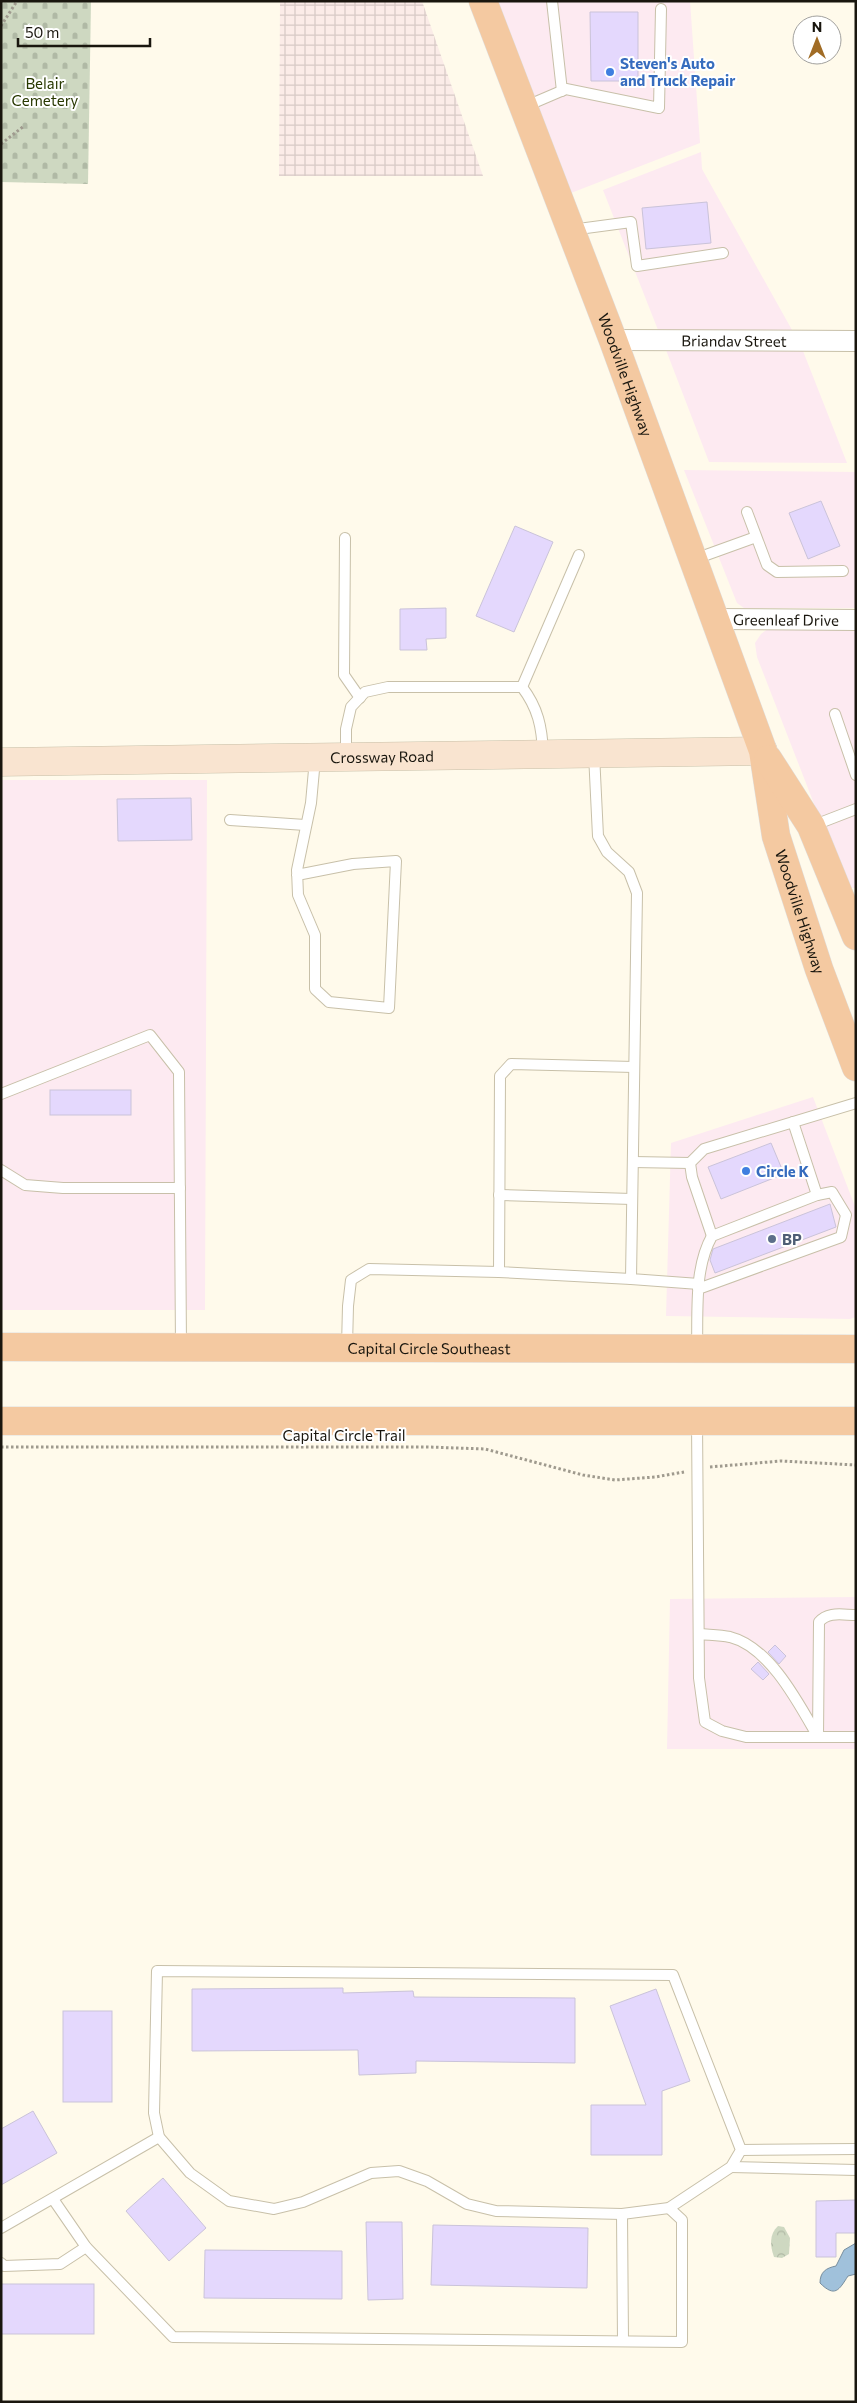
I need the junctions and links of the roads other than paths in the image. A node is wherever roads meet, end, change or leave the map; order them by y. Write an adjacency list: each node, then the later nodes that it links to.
1 (483, 1): 5 (main road, Woodville Highway)
2 (552, 1): 4 (lane)
3 (661, 9): 4 (lane)
4 (562, 91): 5 (lane)
5 (523, 107): 6 (main road, Woodville Highway)
6 (571, 230): 7 (lane); 8 (main road, Woodville Highway)
7 (723, 253)
8 (612, 340): 9 (street, Briandav Street); 14 (main road, Woodville Highway)
9 (856, 341)
10 (747, 512): 11 (lane)
11 (756, 537): 14 (lane); 15 (lane)
12 (345, 538): 19 (lane)
13 (579, 555): 18 (lane)
14 (694, 559): 16 (main road, Woodville Highway)
15 (843, 571)
16 (716, 619): 17 (street, Greenleaf Drive); 21 (main road, Woodville Highway)
17 (856, 620)
18 (522, 687): 19 (lane); 22 (lane)
19 (360, 698): 25 (lane)
20 (835, 714): 27 (lane)
21 (763, 751): 23 (street, Crossway Road); 31 (main road, Woodville Highway); 36 (main road, Woodville Highway)
22 (543, 753): 23 (street, Crossway Road); 25 (street, Crossway Road)
23 (594, 753): 35 (lane)
24 (315, 757): 25 (street, Crossway Road); 26 (street, Crossway Road); 30 (lane)
25 (346, 757)
26 (1, 762)
27 (856, 775)
28 (856, 809): 31 (lane)
29 (230, 820): 30 (lane)
30 (306, 825): 32 (lane)
31 (811, 826): 33 (main road, Woodville Highway)
32 (297, 875): 32 (lane)
33 (849, 900): 34 (main road, Woodville Highway)
34 (856, 936)
35 (634, 1067): 40 (lane); 44 (lane)
36 (856, 1067)
37 (1, 1094): 43 (lane)
38 (856, 1104): 39 (lane)
39 (793, 1122): 41 (lane); 45 (lane)
40 (633, 1162): 41 (lane); 46 (lane)
41 (690, 1163): 47 (lane)
42 (1, 1170): 43 (lane)
43 (180, 1188): 53 (lane)
44 (499, 1195): 46 (lane); 48 (lane)
45 (818, 1195): 47 (lane); 50 (lane)
46 (632, 1199): 49 (lane)
47 (712, 1236): 50 (lane)
48 (499, 1272): 49 (lane); 54 (lane)
49 (631, 1279): 50 (lane)
50 (699, 1286): 55 (lane)
51 (850, 1345): 55 (main road, Capital Circle Southeast)
52 (1, 1346): 53 (main road, Capital Circle Southeast)
53 (181, 1347): 54 (main road, Capital Circle Southeast)
54 (347, 1347): 55 (main road, Capital Circle Southeast)
55 (697, 1348)
56 (697, 1420): 57 (main road); 58 (main road); 61 (lane)
57 (1, 1421)
58 (843, 1421): 59 (main road)
59 (856, 1431)
60 (856, 1615): 62 (lane)
61 (699, 1634): 62 (lane); 62 (lane)
62 (818, 1737): 63 (lane)
63 (856, 1737)
64 (159, 2137): 66 (lane); 69 (lane); 71 (lane)
65 (856, 2149): 66 (lane)
66 (741, 2150): 67 (lane)
67 (731, 2167): 68 (lane); 70 (lane)
68 (856, 2170)
69 (53, 2199): 72 (lane); 73 (lane)
70 (669, 2208): 71 (lane); 75 (lane)
71 (622, 2214): 75 (lane)
72 (1, 2228)
73 (86, 2247): 74 (lane); 75 (lane)
74 (1, 2263)
75 (623, 2341)

